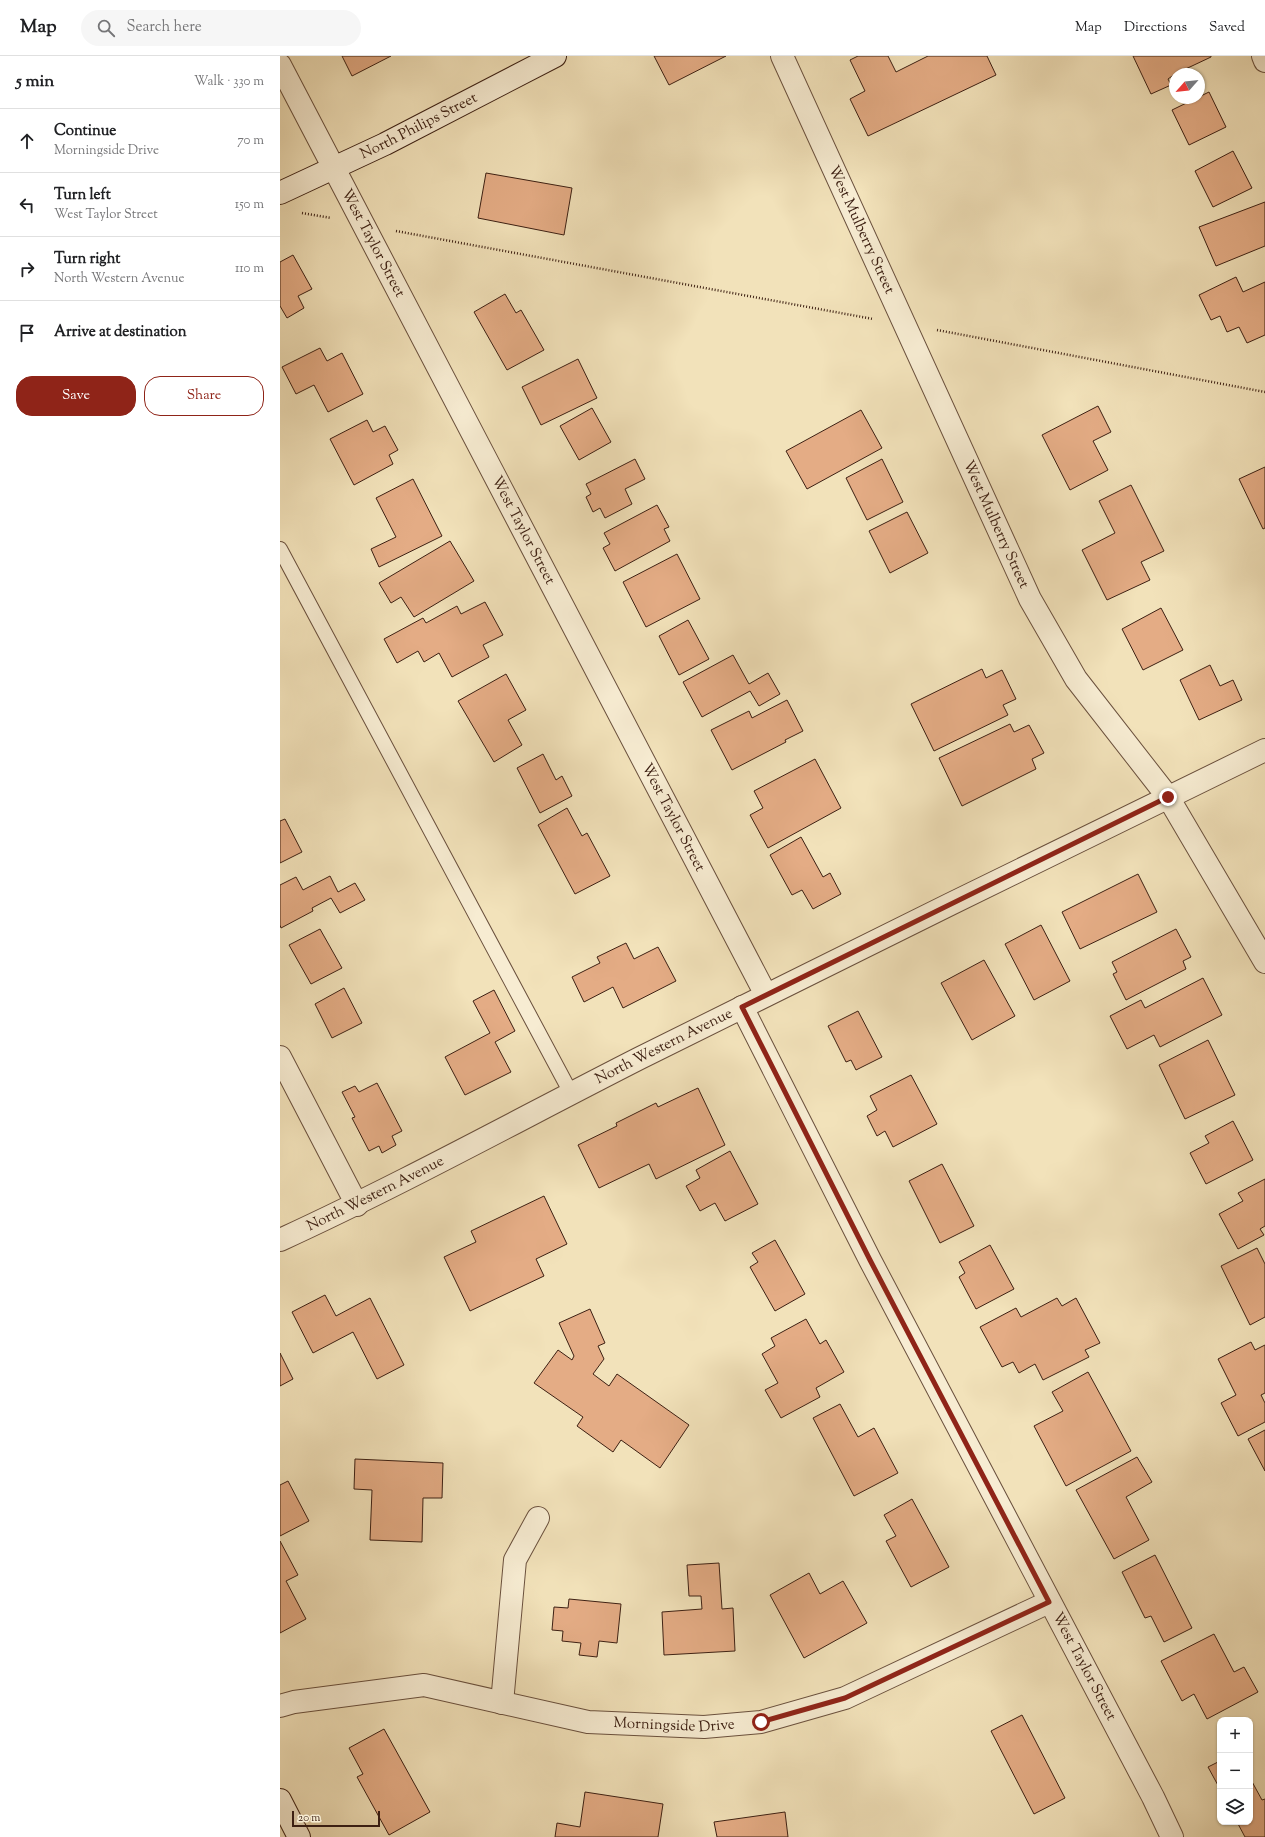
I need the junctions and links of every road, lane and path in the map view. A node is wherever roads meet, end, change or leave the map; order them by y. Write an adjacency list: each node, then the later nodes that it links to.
1 (555, 56): 5 (street, North Philips Street)
2 (782, 56): 11 (street, West Mulberry Street)
3 (1263, 56): 4 (street)
4 (1265, 61)
5 (531, 62): 7 (street, North Philips Street)
6 (280, 65): 7 (street, West Taylor Street)
7 (334, 168): 8 (street, North Philips Street); 10 (street, West Taylor Street)
8 (280, 193)
9 (298, 212): 10 (path)
10 (364, 225): 11 (path); 17 (street, West Taylor Street)
11 (905, 324): 12 (path); 15 (street, West Mulberry Street)
12 (1265, 392)
13 (280, 549): 20 (lane)
14 (1265, 750): 15 (street, North Western Avenue)
15 (1168, 797): 16 (street, West Mulberry Street); 17 (street, North Western Avenue)
16 (1265, 962)
17 (766, 994): 18 (street, North Western Avenue)
18 (742, 1007): 20 (street, North Western Avenue); 24 (street, West Taylor Street)
19 (280, 1057): 21 (street)
20 (572, 1095): 21 (street, North Western Avenue)
21 (357, 1205): 22 (street, North Western Avenue)
22 (280, 1240)
23 (538, 1518): 25 (street)
24 (1049, 1602): 25 (street, Morningside Drive); 29 (street, West Taylor Street)
25 (502, 1703): 26 (street, Morningside Drive)
26 (280, 1706)
27 (280, 1800): 28 (street)
28 (299, 1837)
29 (1172, 1837)

